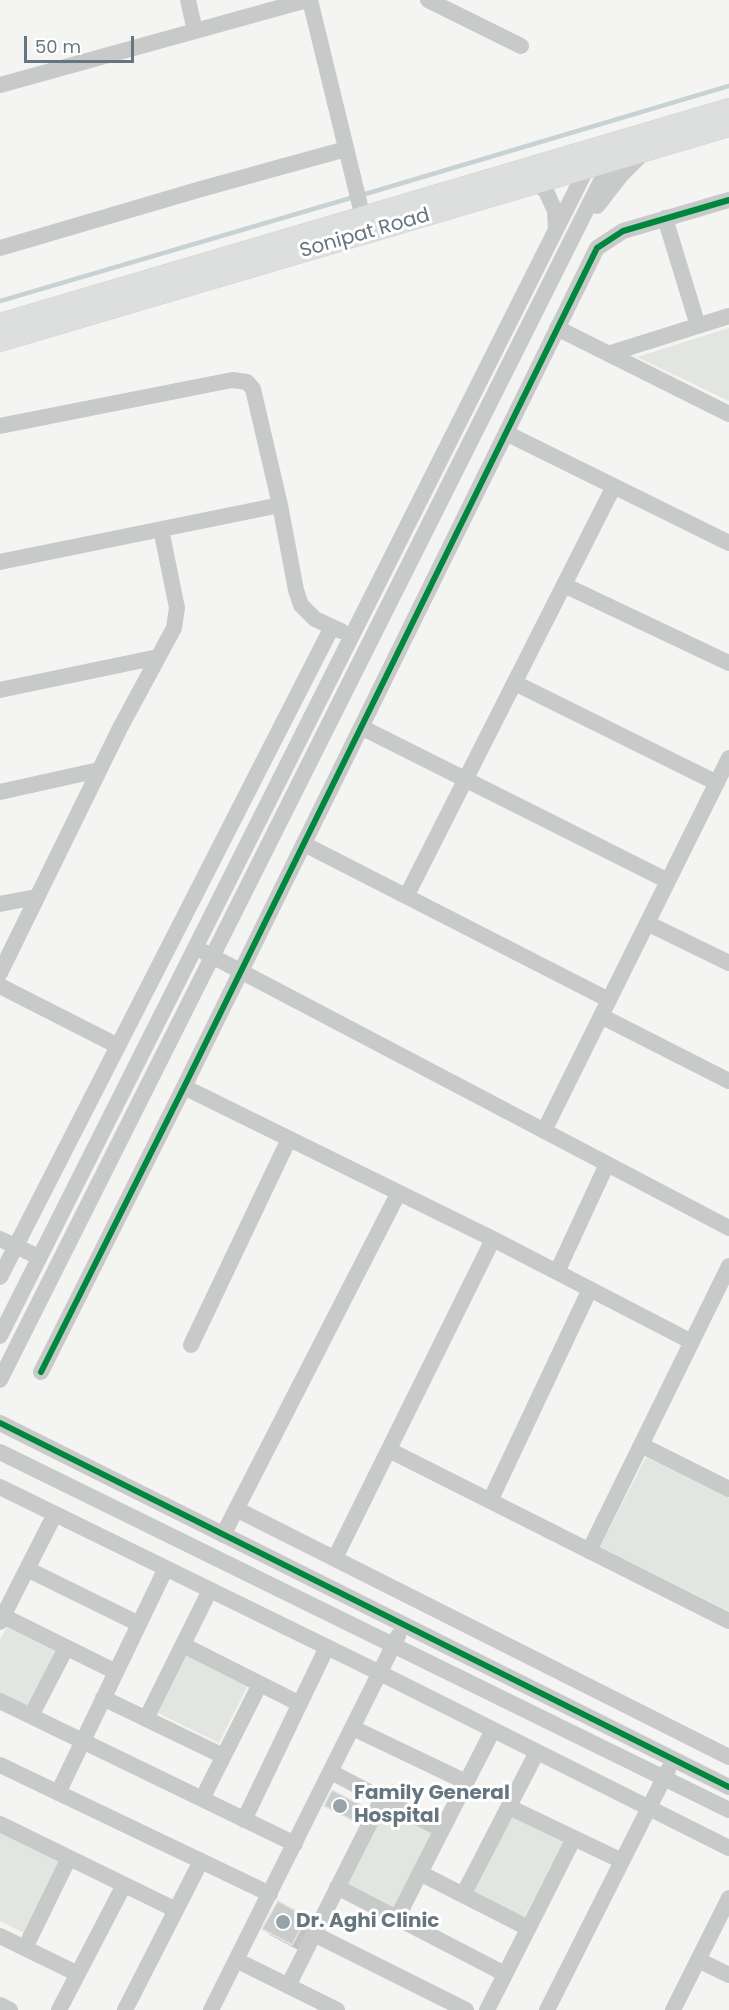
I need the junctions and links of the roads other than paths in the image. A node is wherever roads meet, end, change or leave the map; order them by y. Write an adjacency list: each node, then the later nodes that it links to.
1 (188, 0): 4 (street)
2 (309, 0): 4 (street); 10 (street)
3 (428, 0): 5 (street)
4 (195, 31): 7 (street)
5 (521, 46)
6 (0, 73): 7 (street)
7 (8, 83)
8 (729, 109): 12 (main road, Sonipat Road)
9 (729, 126): 11 (main road, Sonipat Road)
10 (346, 149): 16 (street); 20 (street)
11 (646, 150): 12 (main road, Sonipat Road); 19 (street)
12 (604, 154): 13 (main road, Sonipat Road); 16 (main road, Sonipat Road); 19 (street)
13 (587, 168): 14 (main road, Sonipat Road); 18 (street)
14 (536, 183): 16 (main road, Sonipat Road); 18 (street)
15 (729, 200): 17 (street)
16 (361, 210): 23 (main road, Sonipat Road); 26 (main road, Sonipat Road)
17 (665, 218): 21 (street); 24 (street)
18 (556, 231): 38 (street)
19 (574, 235): 21 (street); 56 (street)
20 (0, 248)
21 (597, 248): 25 (street)
22 (729, 316): 24 (street)
23 (0, 324)
24 (698, 326): 27 (street)
25 (557, 328): 27 (street); 30 (street)
26 (0, 341)
27 (608, 354): 28 (street)
28 (729, 414)
29 (0, 426): 32 (street)
30 (506, 433): 31 (street); 43 (street)
31 (614, 486): 34 (street); 36 (street)
32 (280, 505): 33 (street); 37 (street)
33 (161, 529): 35 (street); 39 (street)
34 (729, 543)
35 (0, 562)
36 (564, 585): 40 (street); 41 (street)
37 (332, 627): 38 (street); 63 (street)
38 (352, 636): 55 (street)
39 (158, 657): 42 (street); 45 (street)
40 (729, 663)
41 (514, 682): 46 (street); 47 (street)
42 (0, 690)
43 (361, 727): 46 (street); 49 (street)
44 (729, 758): 47 (street)
45 (99, 770): 48 (street); 52 (street)
46 (466, 779): 50 (street); 51 (street)
47 (717, 783): 50 (street)
48 (0, 792)
49 (304, 844): 51 (street); 58 (street)
50 (668, 880): 54 (street)
51 (407, 895): 61 (street)
52 (36, 897): 53 (street); 59 (street)
53 (0, 904)
54 (647, 923): 57 (street); 61 (street)
55 (195, 948): 56 (street); 73 (street)
56 (212, 957): 58 (street); 82 (street)
57 (729, 963)
58 (241, 972): 65 (street); 66 (street)
59 (0, 973)
60 (0, 986): 63 (street)
61 (609, 1000): 62 (street)
62 (602, 1016): 64 (street); 66 (street)
63 (118, 1046): 72 (street)
64 (729, 1081)
65 (184, 1087): 67 (street); 81 (street)
66 (544, 1131): 68 (street)
67 (289, 1139): 69 (street); 80 (street)
68 (607, 1164): 70 (street); 75 (street)
69 (398, 1194): 71 (street); 90 (street)
70 (729, 1228)
71 (493, 1239): 75 (street); 85 (street)
72 (8, 1243): 73 (street); 76 (street)
73 (39, 1257): 78 (street)
74 (729, 1266): 79 (street)
75 (556, 1272): 77 (street)
76 (0, 1277)
77 (590, 1289): 79 (street); 89 (street)
78 (0, 1336)
79 (692, 1342): 84 (street)
80 (191, 1345)
81 (41, 1372)
82 (0, 1380)
83 (0, 1423): 92 (street)
84 (641, 1444): 88 (street); 93 (street)
85 (388, 1450): 89 (street); 94 (street)
86 (0, 1452): 103 (street)
87 (0, 1487): 91 (street)
88 (729, 1489)
89 (490, 1501): 93 (street)
90 (236, 1509): 92 (street); 94 (street)
91 (55, 1514): 95 (street); 96 (street)
92 (223, 1535): 101 (street)
93 (589, 1551): 99 (street)
94 (335, 1558): 119 (street)
95 (166, 1568): 97 (street); 100 (street)
96 (27, 1569): 98 (street); 100 (street)
97 (210, 1590): 102 (street); 104 (street)
98 (1, 1619): 105 (street)
99 (729, 1621)
100 (139, 1624): 106 (street)
101 (404, 1625): 103 (street); 120 (street)
102 (183, 1645): 108 (street); 113 (street)
103 (394, 1646): 107 (street); 123 (street)
104 (327, 1647): 107 (street); 111 (street)
105 (66, 1648): 106 (street); 112 (street)
106 (116, 1672): 109 (street)
107 (380, 1673): 114 (street); 115 (street)
108 (260, 1684): 111 (street); 118 (street)
109 (103, 1698): 113 (street); 116 (street)
110 (0, 1701): 112 (street)
111 (300, 1704): 132 (street)
112 (31, 1716): 116 (street)
113 (146, 1719): 118 (street)
114 (353, 1728): 122 (street); 124 (street)
115 (493, 1730): 117 (street); 124 (street)
116 (82, 1741): 126 (street); 127 (street)
117 (537, 1752): 129 (street); 130 (street)
118 (223, 1756): 127 (street)
119 (729, 1757)
120 (674, 1759): 123 (street); 125 (street)
121 (0, 1765): 126 (street)
122 (330, 1772): 128 (street); 136 (street)
123 (664, 1778): 130 (street); 131 (street)
124 (466, 1782): 134 (street)
125 (729, 1787)
126 (58, 1792): 139 (street)
127 (202, 1799): 132 (street)
128 (382, 1799): 134 (street); 143 (street)
129 (509, 1807): 135 (street); 145 (street)
130 (649, 1808): 137 (street); 140 (street)
131 (729, 1810)
132 (244, 1820): 136 (street)
133 (0, 1824): 138 (street)
134 (442, 1830): 141 (street)
135 (574, 1838): 140 (street); 149 (street)
136 (295, 1844): 144 (street)
137 (729, 1848)
138 (69, 1858): 142 (street); 152 (street)
139 (201, 1861): 144 (street); 147 (street)
140 (622, 1861): 167 (street)
141 (420, 1873): 145 (street); 148 (street)
142 (124, 1885): 147 (street); 155 (street)
143 (338, 1887): 148 (street); 150 (street)
144 (270, 1894): 153 (street)
145 (463, 1895): 149 (street)
146 (729, 1898): 154 (street)
147 (176, 1910): 163 (street)
148 (398, 1918): 156 (street)
149 (528, 1928): 156 (street)
150 (314, 1934): 158 (street); 165 (street)
151 (0, 1936): 152 (street)
152 (25, 1948): 155 (street)
153 (236, 1960): 158 (street); 160 (street)
154 (698, 1960): 157 (street); 168 (street)
155 (78, 1974): 162 (street)
156 (505, 1974): 166 (street)
157 (729, 1975)
158 (288, 1986): 164 (street)
159 (0, 2005): 161 (street)
160 (214, 2009)
161 (10, 2010)
162 (59, 2010)
163 (125, 2010)
164 (337, 2010)
165 (466, 2010)
166 (487, 2010)
167 (547, 2010)
168 (673, 2010)

